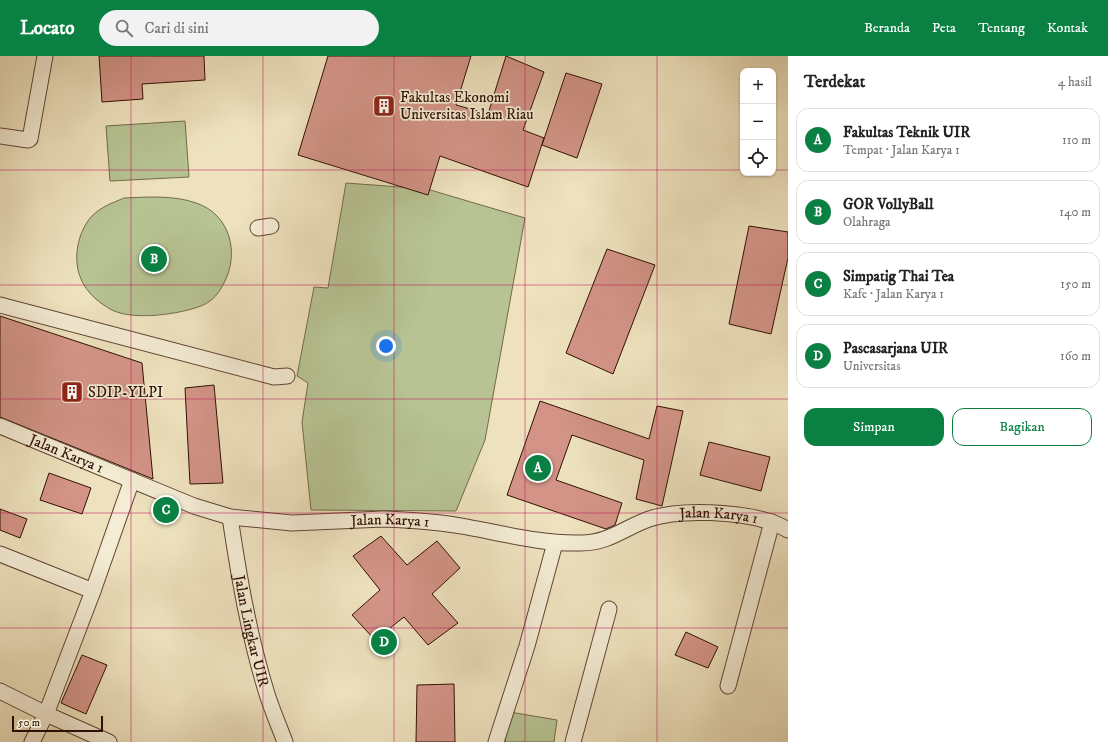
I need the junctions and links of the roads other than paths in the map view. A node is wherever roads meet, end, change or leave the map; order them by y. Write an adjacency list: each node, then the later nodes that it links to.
1 (45, 56): 2 (street)
2 (0, 136)
3 (0, 305): 4 (street)
4 (287, 376)
5 (0, 426): 6 (street, Jalan Karya 1)
6 (132, 480): 7 (street, Jalan Karya 1); 12 (street)
7 (230, 518): 10 (street, Jalan Karya 1); 19 (street, Jalan Lingkar UIR)
8 (772, 522): 9 (street, Jalan Karya 1); 10 (street, Jalan Karya 1); 14 (street)
9 (788, 530)
10 (555, 543): 20 (street)
11 (0, 554): 12 (street)
12 (93, 591): 16 (street)
13 (610, 609): 21 (street)
14 (728, 686)
15 (0, 691): 16 (street)
16 (46, 714): 17 (street); 18 (street)
17 (32, 742)
18 (109, 742)
19 (285, 742)
20 (496, 742)
21 (573, 742)

